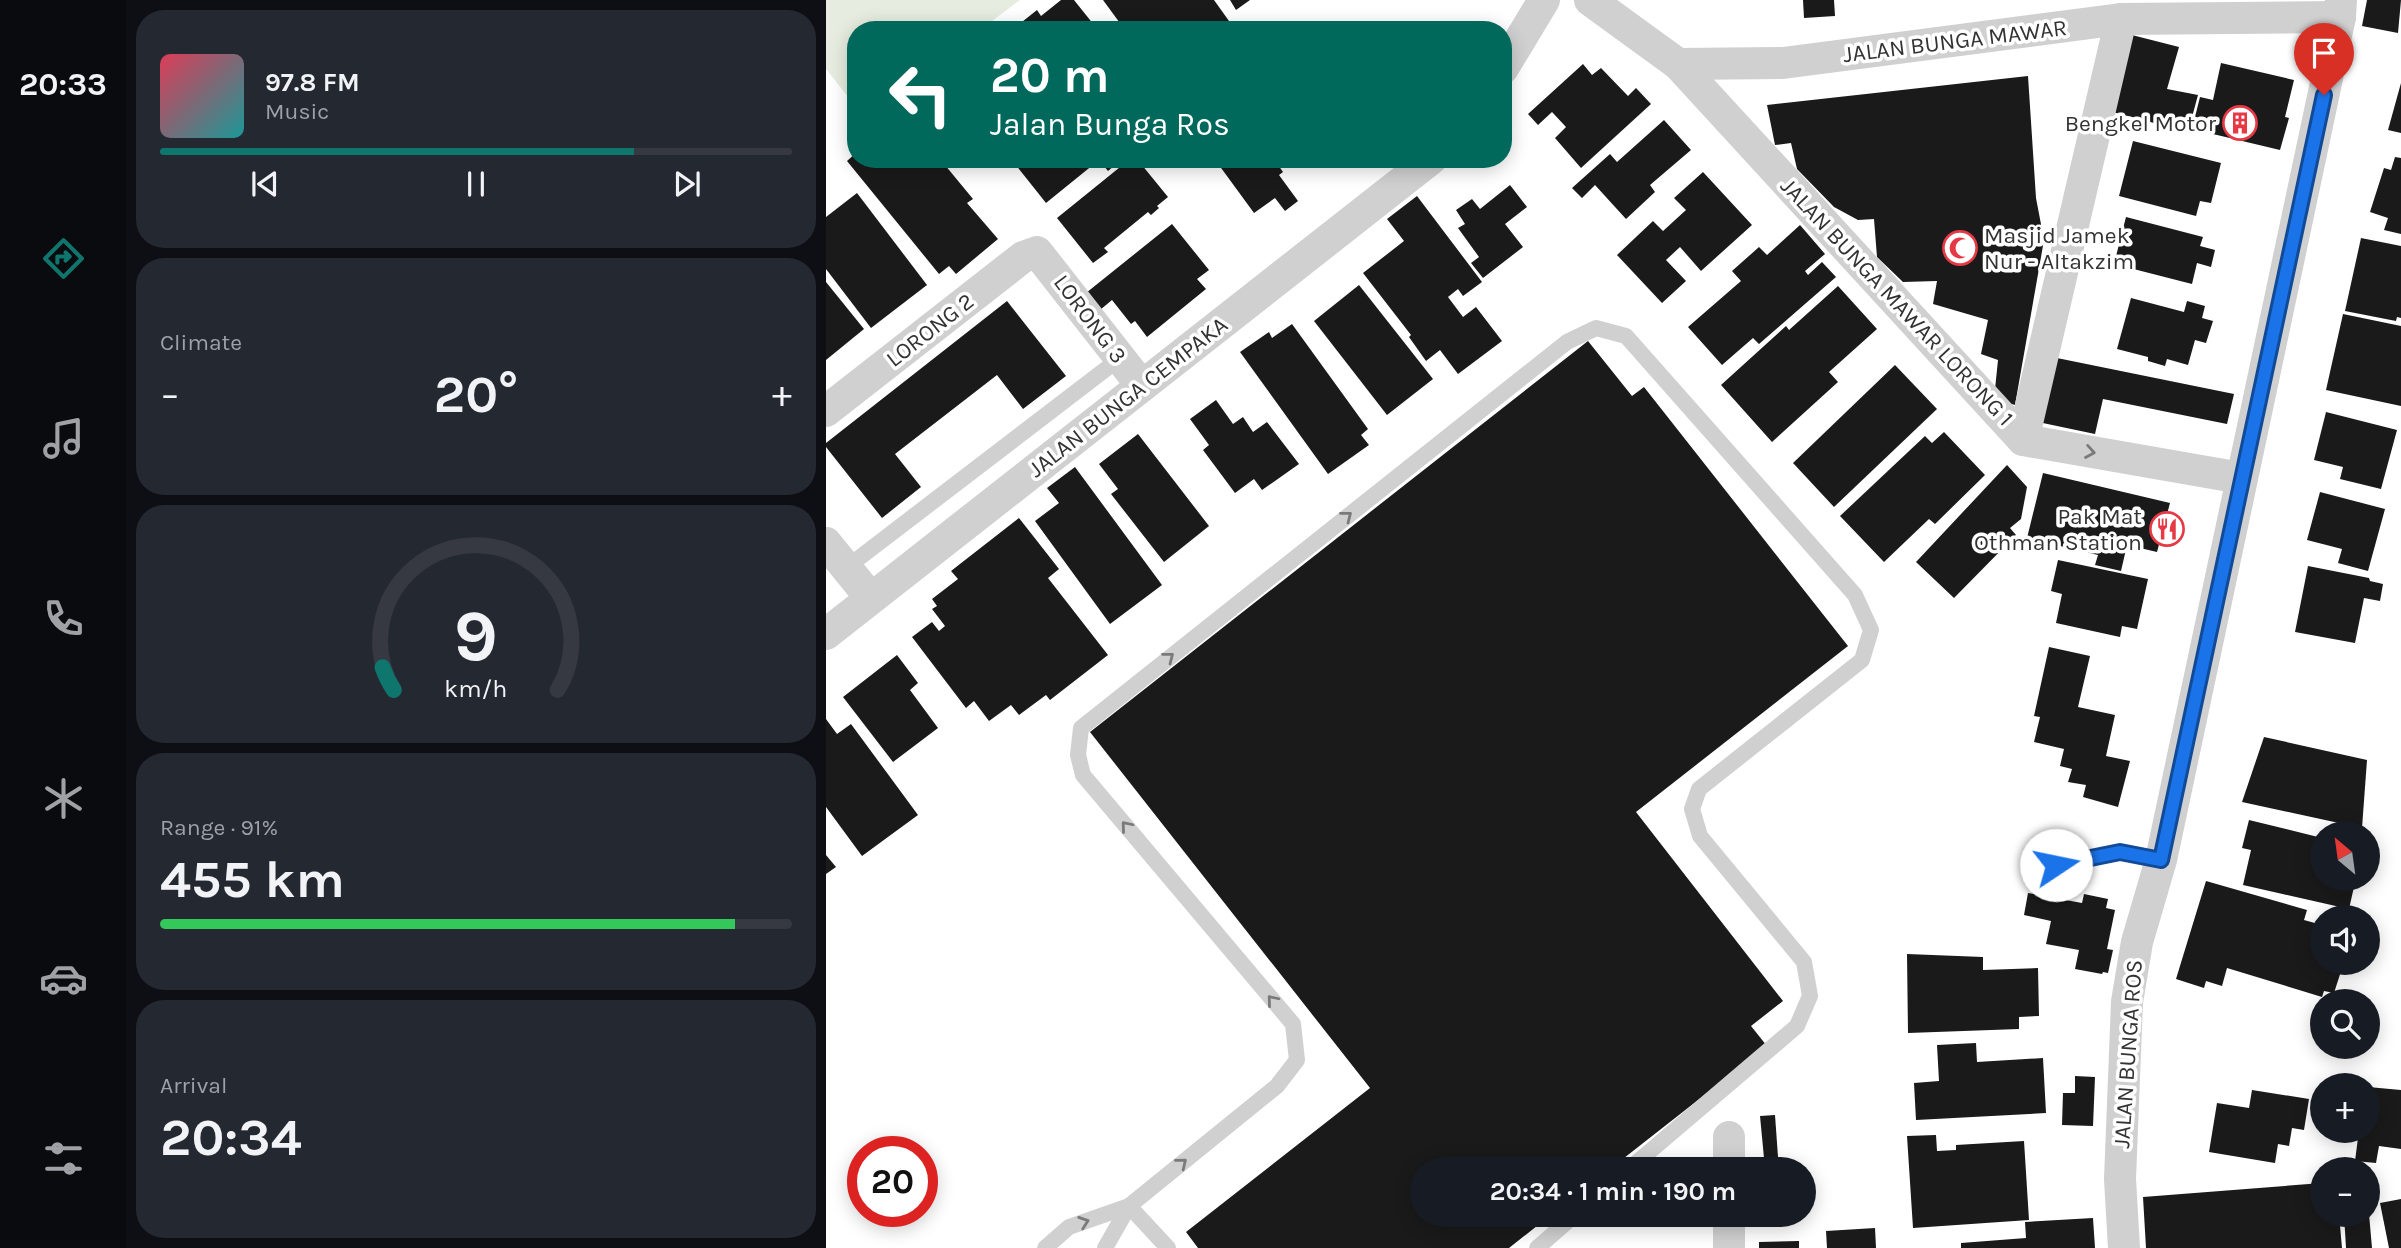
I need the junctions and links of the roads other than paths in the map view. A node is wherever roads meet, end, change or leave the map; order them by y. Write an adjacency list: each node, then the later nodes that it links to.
1 (1544, 0): 5 (street)
2 (1590, 0): 6 (street)
3 (2341, 9): 4 (street, JALAN BUNGA MAWAR); 13 (street, JALAN BUNGA ROS)
4 (2121, 19): 6 (street, JALAN BUNGA MAWAR); 12 (street)
5 (1512, 53)
6 (1678, 64): 12 (street, JALAN BUNGA MAWAR LORONG 1)
7 (1420, 168): 10 (street, JALAN BUNGA CEMPAKA)
8 (1037, 252): 9 (street, LORONG 3); 11 (street, LORONG 2)
9 (1119, 359): 10 (street, LORONG 3); 15 (lane)
10 (1142, 386): 16 (street, JALAN BUNGA CEMPAKA)
11 (826, 411)
12 (2023, 440): 13 (street, JALAN BUNGA MAWAR LORONG 1, one-way to 13)
13 (2241, 478): 18 (street, JALAN BUNGA ROS)
14 (826, 543): 15 (street)
15 (846, 568): 16 (street)
16 (870, 597): 17 (street, JALAN BUNGA CEMPAKA)
17 (826, 634)
18 (2161, 860): 19 (lane); 31 (street, JALAN BUNGA ROS)
19 (2056, 865)
20 (1729, 1137): 22 (street)
21 (1643, 1157): 23 (lane, one-way to 21)
22 (1729, 1157)
23 (1129, 1206): 26 (lane, one-way to 23); 27 (lane); 28 (lane)
24 (1561, 1227): 29 (lane)
25 (1729, 1227): 30 (street)
26 (1045, 1248)
27 (1105, 1248)
28 (1168, 1248)
29 (1537, 1248)
30 (1729, 1248)
31 (2124, 1248)

